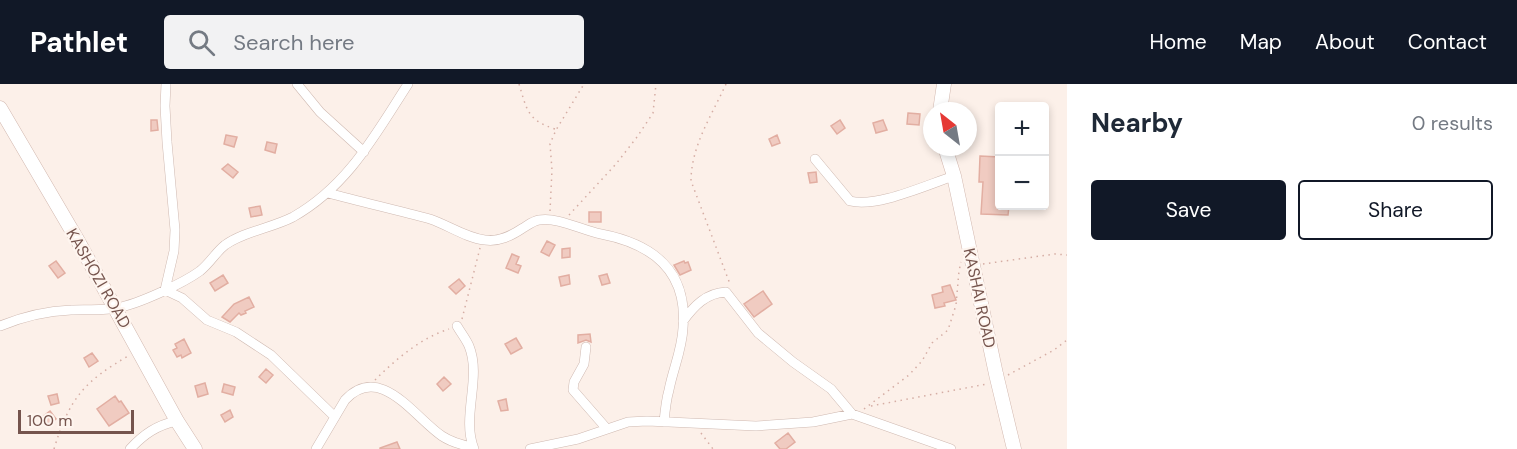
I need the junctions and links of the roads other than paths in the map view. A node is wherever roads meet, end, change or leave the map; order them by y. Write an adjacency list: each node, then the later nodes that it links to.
1 (166, 84): 12 (street)
2 (297, 84): 7 (street)
3 (408, 84): 7 (street)
4 (944, 84): 5 (main road)
5 (941, 102)
6 (0, 108): 13 (main road, KASHOZI ROAD)
7 (364, 152): 11 (street)
8 (948, 156): 10 (main road, KASHAI ROAD)
9 (815, 159): 10 (street)
10 (954, 176): 30 (main road, KASHAI ROAD)
11 (328, 193): 12 (street); 15 (street)
12 (165, 290): 13 (street); 20 (street)
13 (116, 309): 14 (street); 21 (main road, KASHOZI ROAD)
14 (5, 321): 16 (street)
15 (683, 321): 19 (street); 22 (street)
16 (0, 326)
17 (457, 326): 24 (street)
18 (586, 347): 23 (street)
19 (852, 414): 22 (street); 29 (street)
20 (335, 417): 24 (street); 27 (street)
21 (177, 421): 25 (street); 26 (main road, KASHOZI ROAD)
22 (664, 422): 23 (street)
23 (607, 429): 28 (street)
24 (473, 448)
25 (130, 449)
26 (195, 449)
27 (316, 449)
28 (530, 449)
29 (951, 449)
30 (1014, 449)

